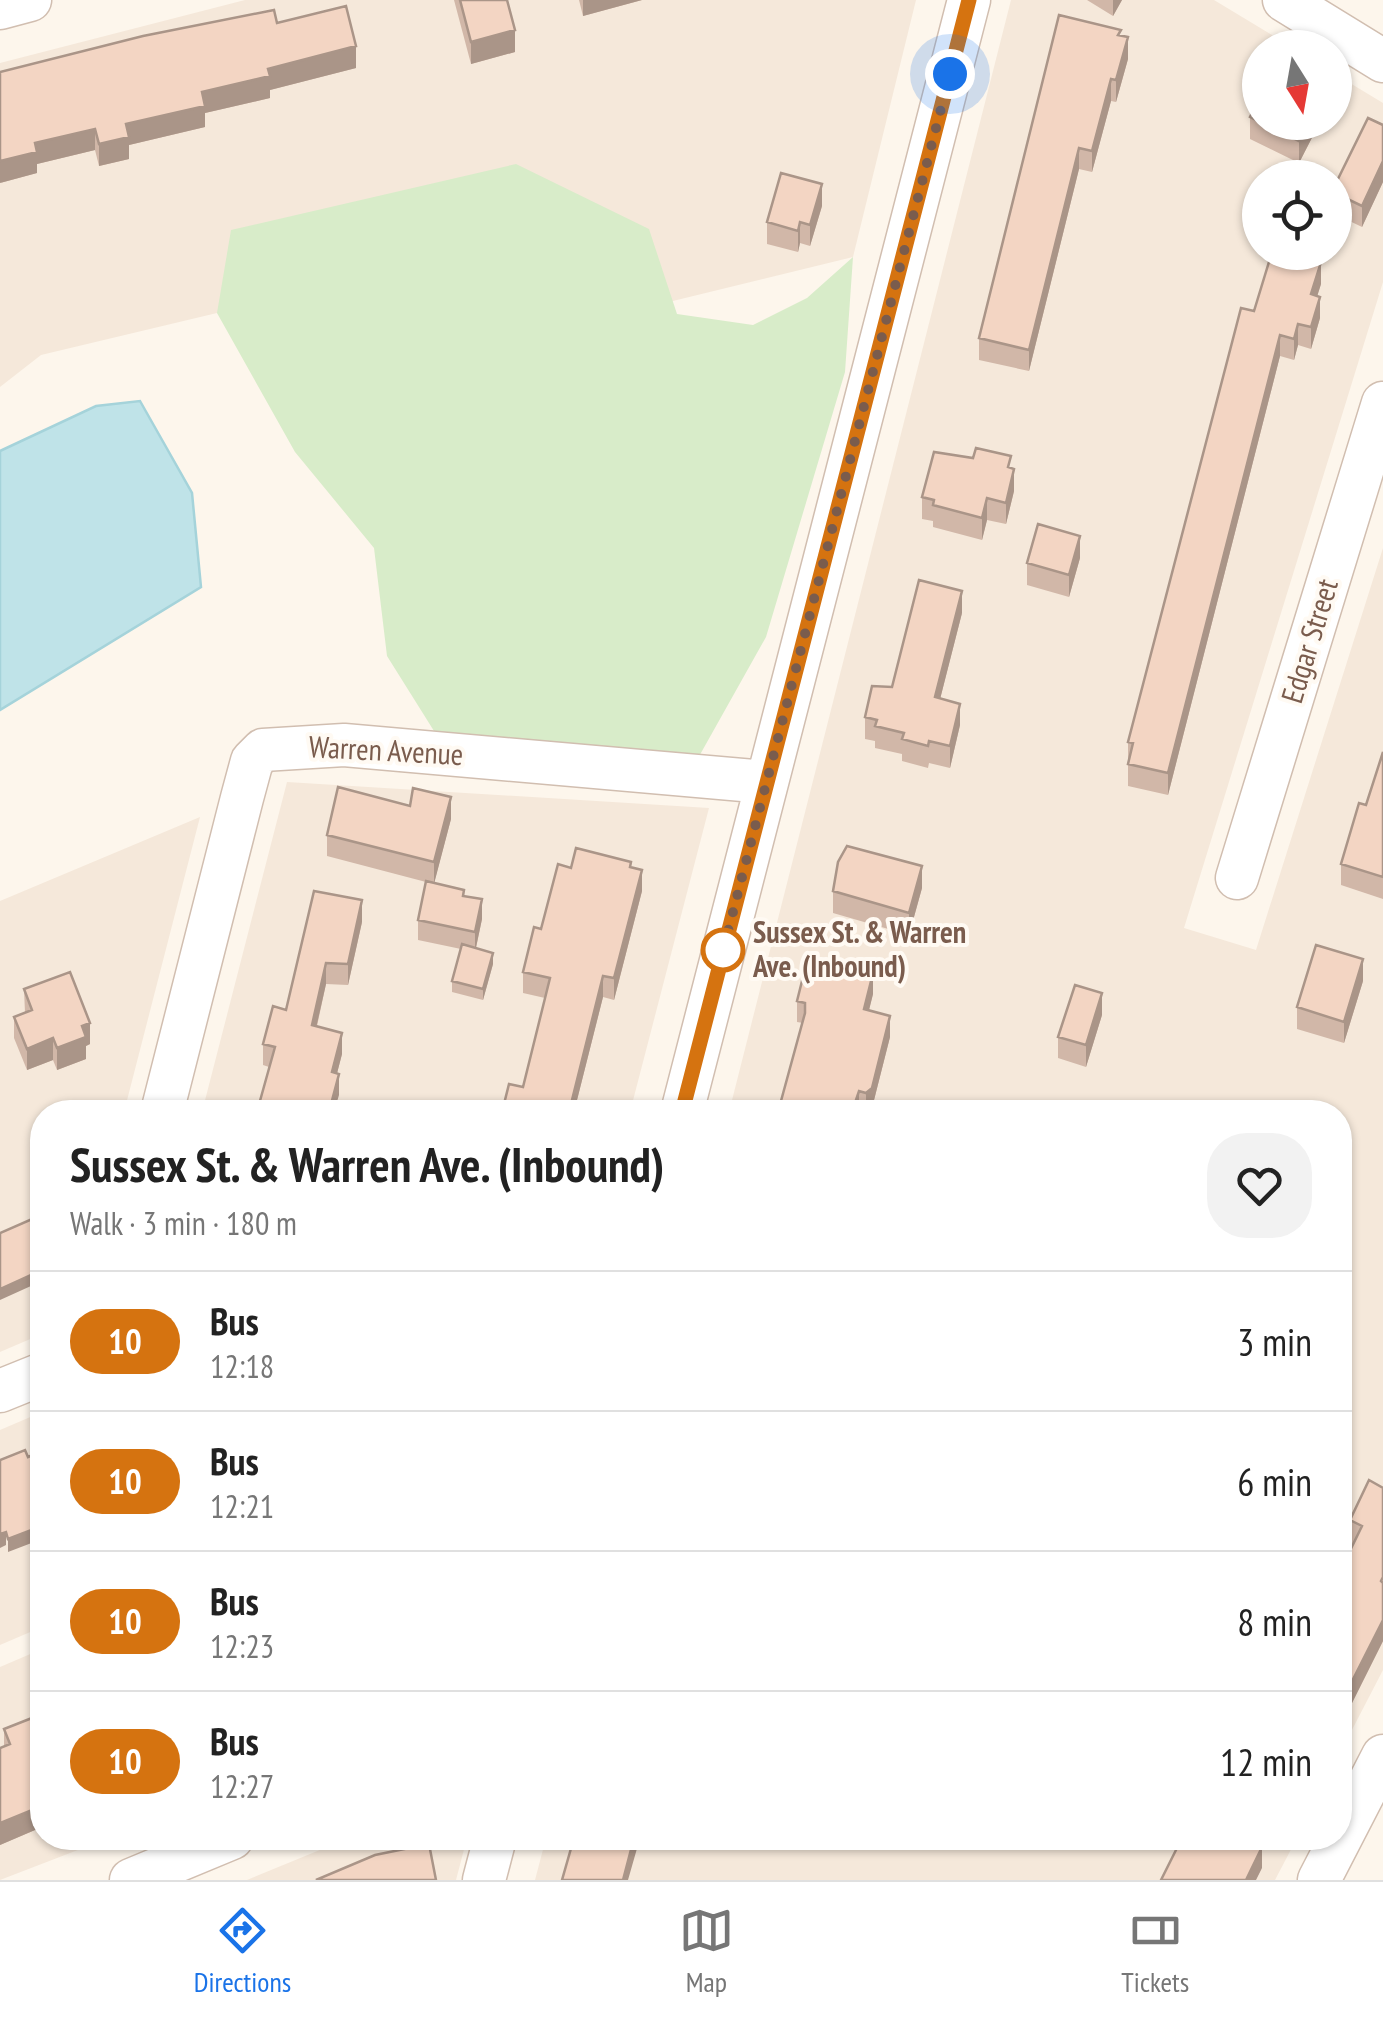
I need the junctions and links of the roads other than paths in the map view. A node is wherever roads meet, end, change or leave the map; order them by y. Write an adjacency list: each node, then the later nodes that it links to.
1 (30, 0): 4 (street)
2 (968, 0): 7 (street)
3 (1284, 0): 5 (street)
4 (0, 8)
5 (1383, 60)
6 (1383, 403): 8 (street, Edgar Street)
7 (766, 782): 9 (street, Warren Avenue); 10 (street)
8 (1237, 878)
9 (165, 1100)
10 (685, 1100)
11 (30, 1379): 12 (street)
12 (0, 1392)
13 (1383, 1756): 14 (street)
14 (1352, 1832)
15 (203, 1850): 19 (street)
16 (492, 1850): 20 (street)
17 (1345, 1850): 18 (street)
18 (1335, 1874)
19 (131, 1880)
20 (484, 1880)

